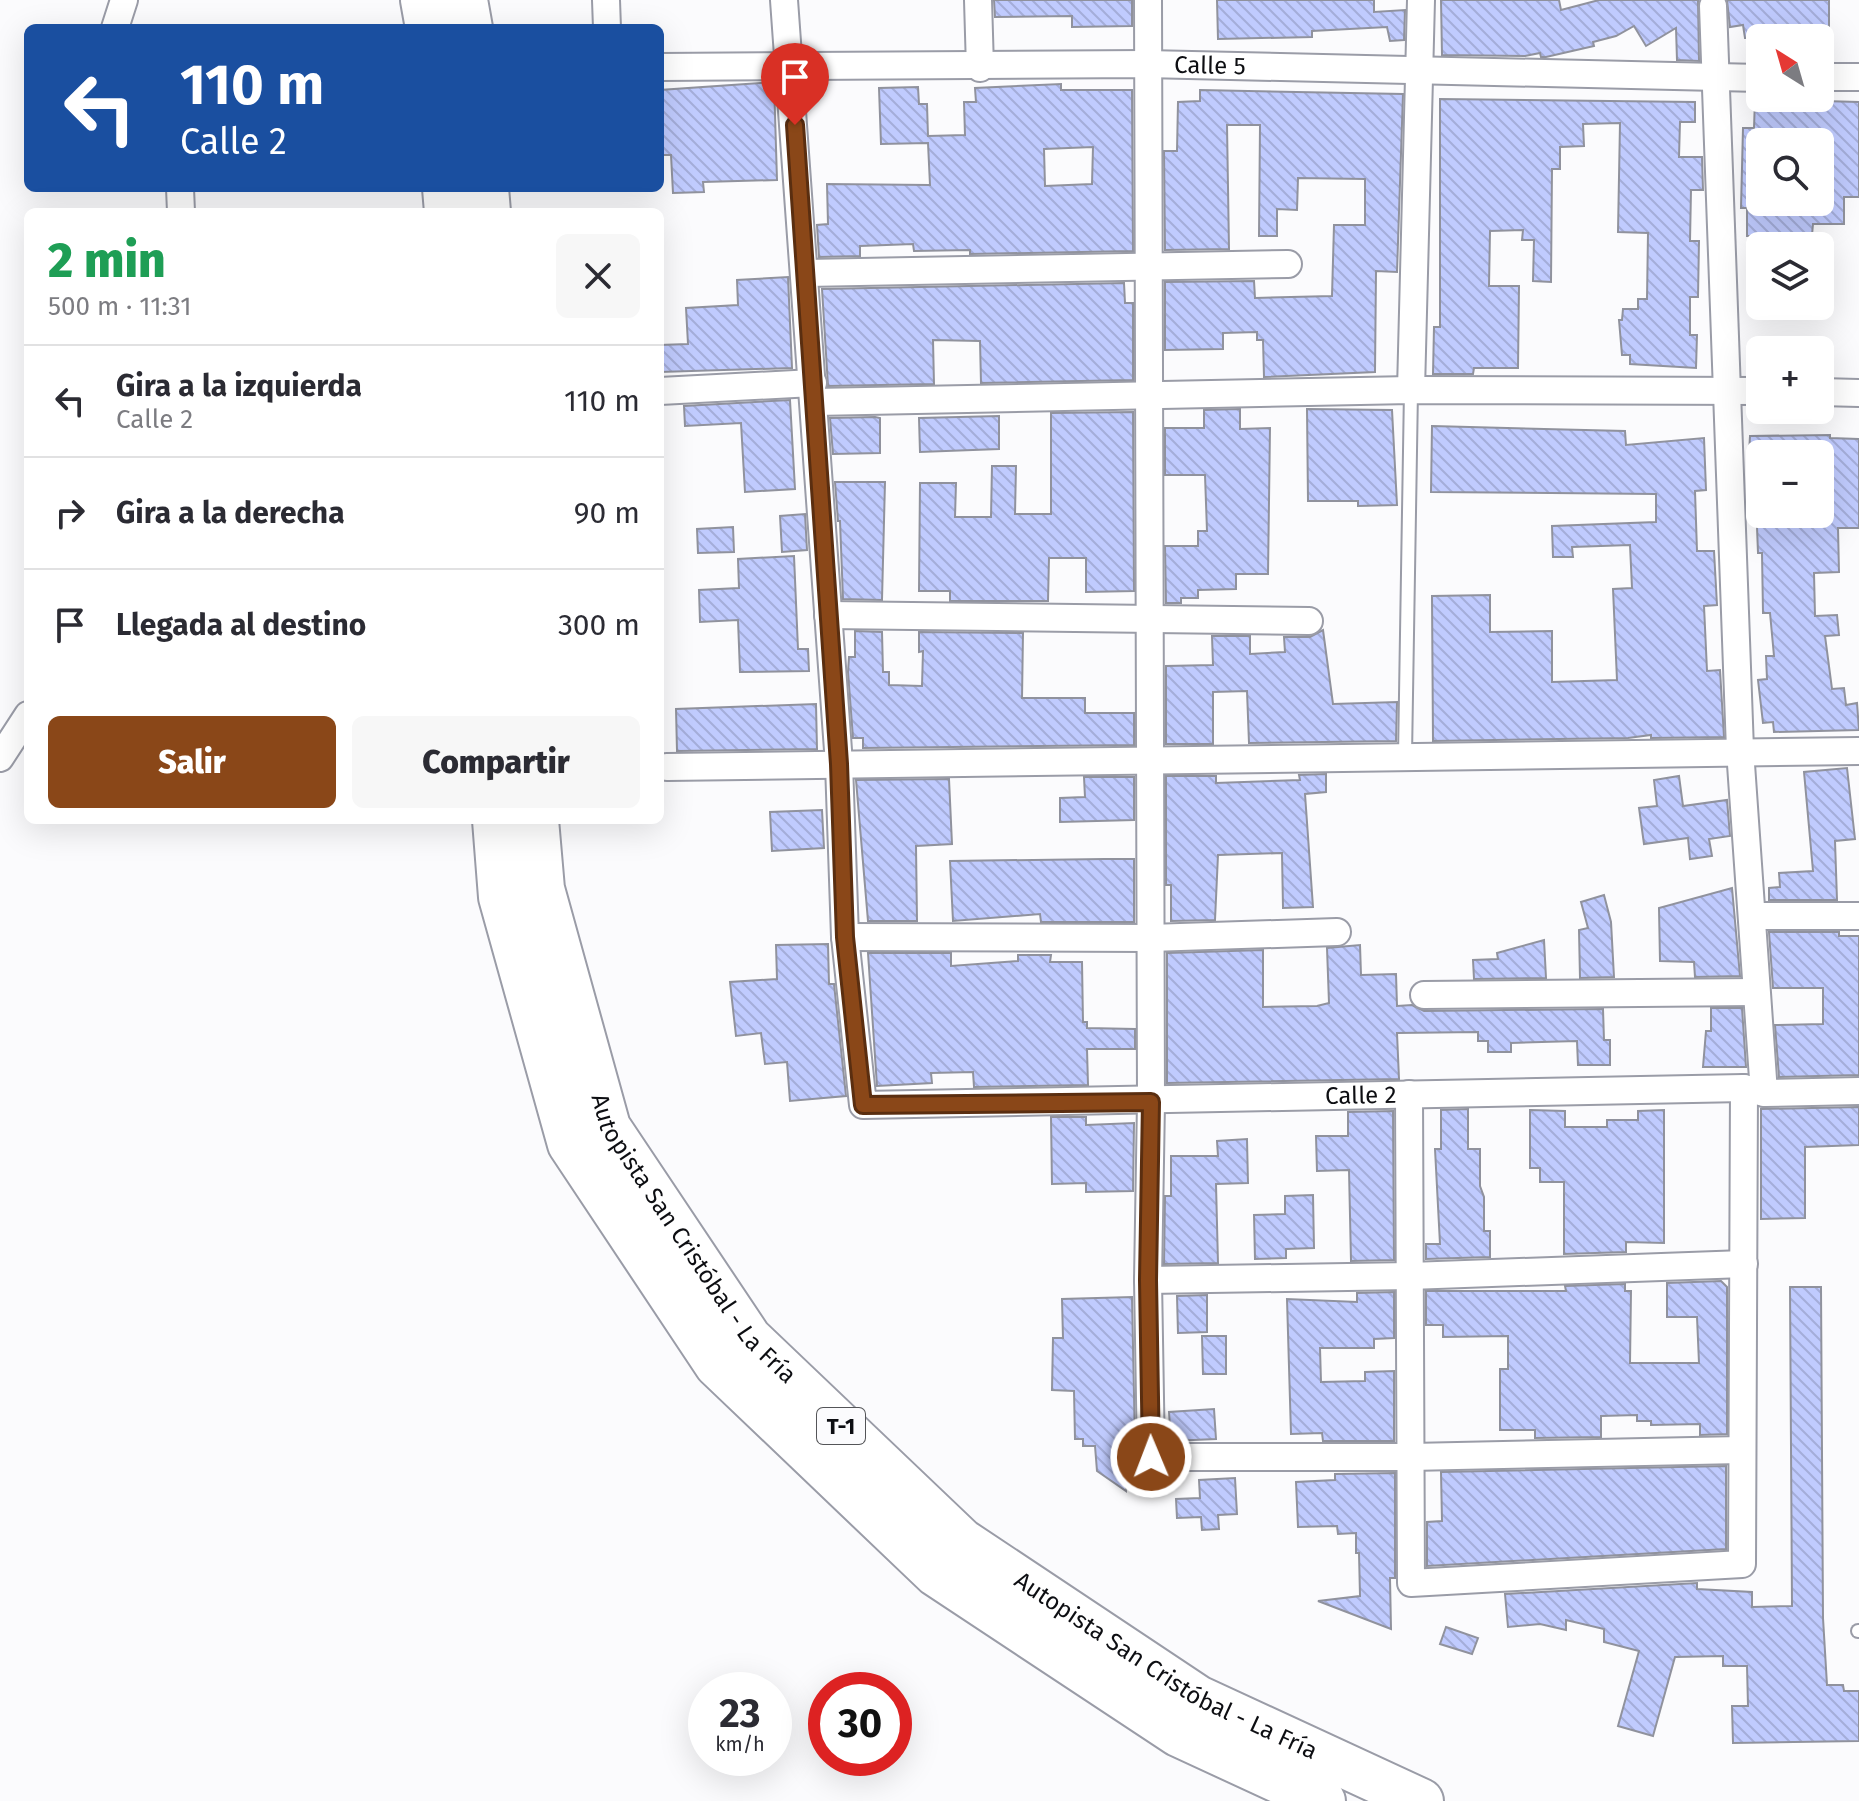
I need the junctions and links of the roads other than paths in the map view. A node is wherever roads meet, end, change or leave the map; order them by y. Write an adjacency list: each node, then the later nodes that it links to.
1 (124, 0): 10 (street)
2 (423, 0): 11 (highway)
3 (465, 0): 12 (highway)
4 (606, 0): 13 (street)
5 (784, 0): 15 (street)
6 (978, 0): 17 (street)
7 (1148, 0): 14 (street)
8 (1421, 0): 18 (street)
9 (1713, 6): 21 (street)
10 (116, 24)
11 (427, 24)
12 (469, 24)
13 (607, 24)
14 (1146, 64): 17 (street, Calle 5); 18 (street, Calle 5); 24 (street)
15 (790, 66): 16 (street, Calle 5); 17 (street, Calle 5); 25 (street)
16 (664, 67)
17 (980, 68)
18 (1421, 72): 21 (street, Calle 5); 26 (street)
19 (1834, 77): 20 (street)
20 (1859, 77)
21 (1716, 78): 22 (street, Calle 5); 27 (street)
22 (1746, 78)
23 (1288, 264): 24 (street)
24 (1147, 267): 25 (street); 33 (street)
25 (806, 273): 30 (street)
26 (1411, 390): 27 (street); 33 (street); 40 (lane)
27 (1727, 390): 29 (street); 38 (street)
28 (664, 391): 30 (street)
29 (1746, 391)
30 (814, 392): 33 (street); 34 (street)
31 (1834, 392): 32 (street)
32 (1859, 393)
33 (1148, 395): 35 (street)
34 (828, 615): 35 (street); 43 (street)
35 (1149, 619): 36 (street); 42 (street)
36 (1309, 621)
37 (24, 721): 41 (street)
38 (1740, 750): 39 (street); 40 (street); 47 (street)
39 (1859, 751)
40 (1405, 756): 42 (street)
41 (0, 758)
42 (1150, 760): 43 (street); 51 (street)
43 (839, 764): 44 (street); 50 (street)
44 (667, 767)
45 (495, 824): 63 (highway, Autopista San Cristóbal - La Fría / T-1)
46 (536, 824): 64 (highway, Autopista San Cristóbal - La Fría / T-1)
47 (1752, 916): 48 (street); 52 (street)
48 (1859, 916)
49 (1337, 932): 51 (street)
50 (845, 937): 51 (street); 57 (street, Calle 2)
51 (1150, 938): 57 (street)
52 (1756, 992): 53 (street); 54 (street)
53 (1424, 995)
54 (1754, 1090): 55 (street, Calle 2); 56 (street, Calle 2); 58 (street)
55 (1859, 1091)
56 (1409, 1094): 57 (street, Calle 2); 59 (street)
57 (1151, 1102): 60 (street)
58 (1744, 1264): 59 (street); 61 (street)
59 (1410, 1276): 60 (street); 62 (street)
60 (1148, 1280): 62 (street)
61 (1741, 1450): 62 (street); 62 (street)
62 (1411, 1457)
63 (1323, 1801)
64 (1421, 1801)

